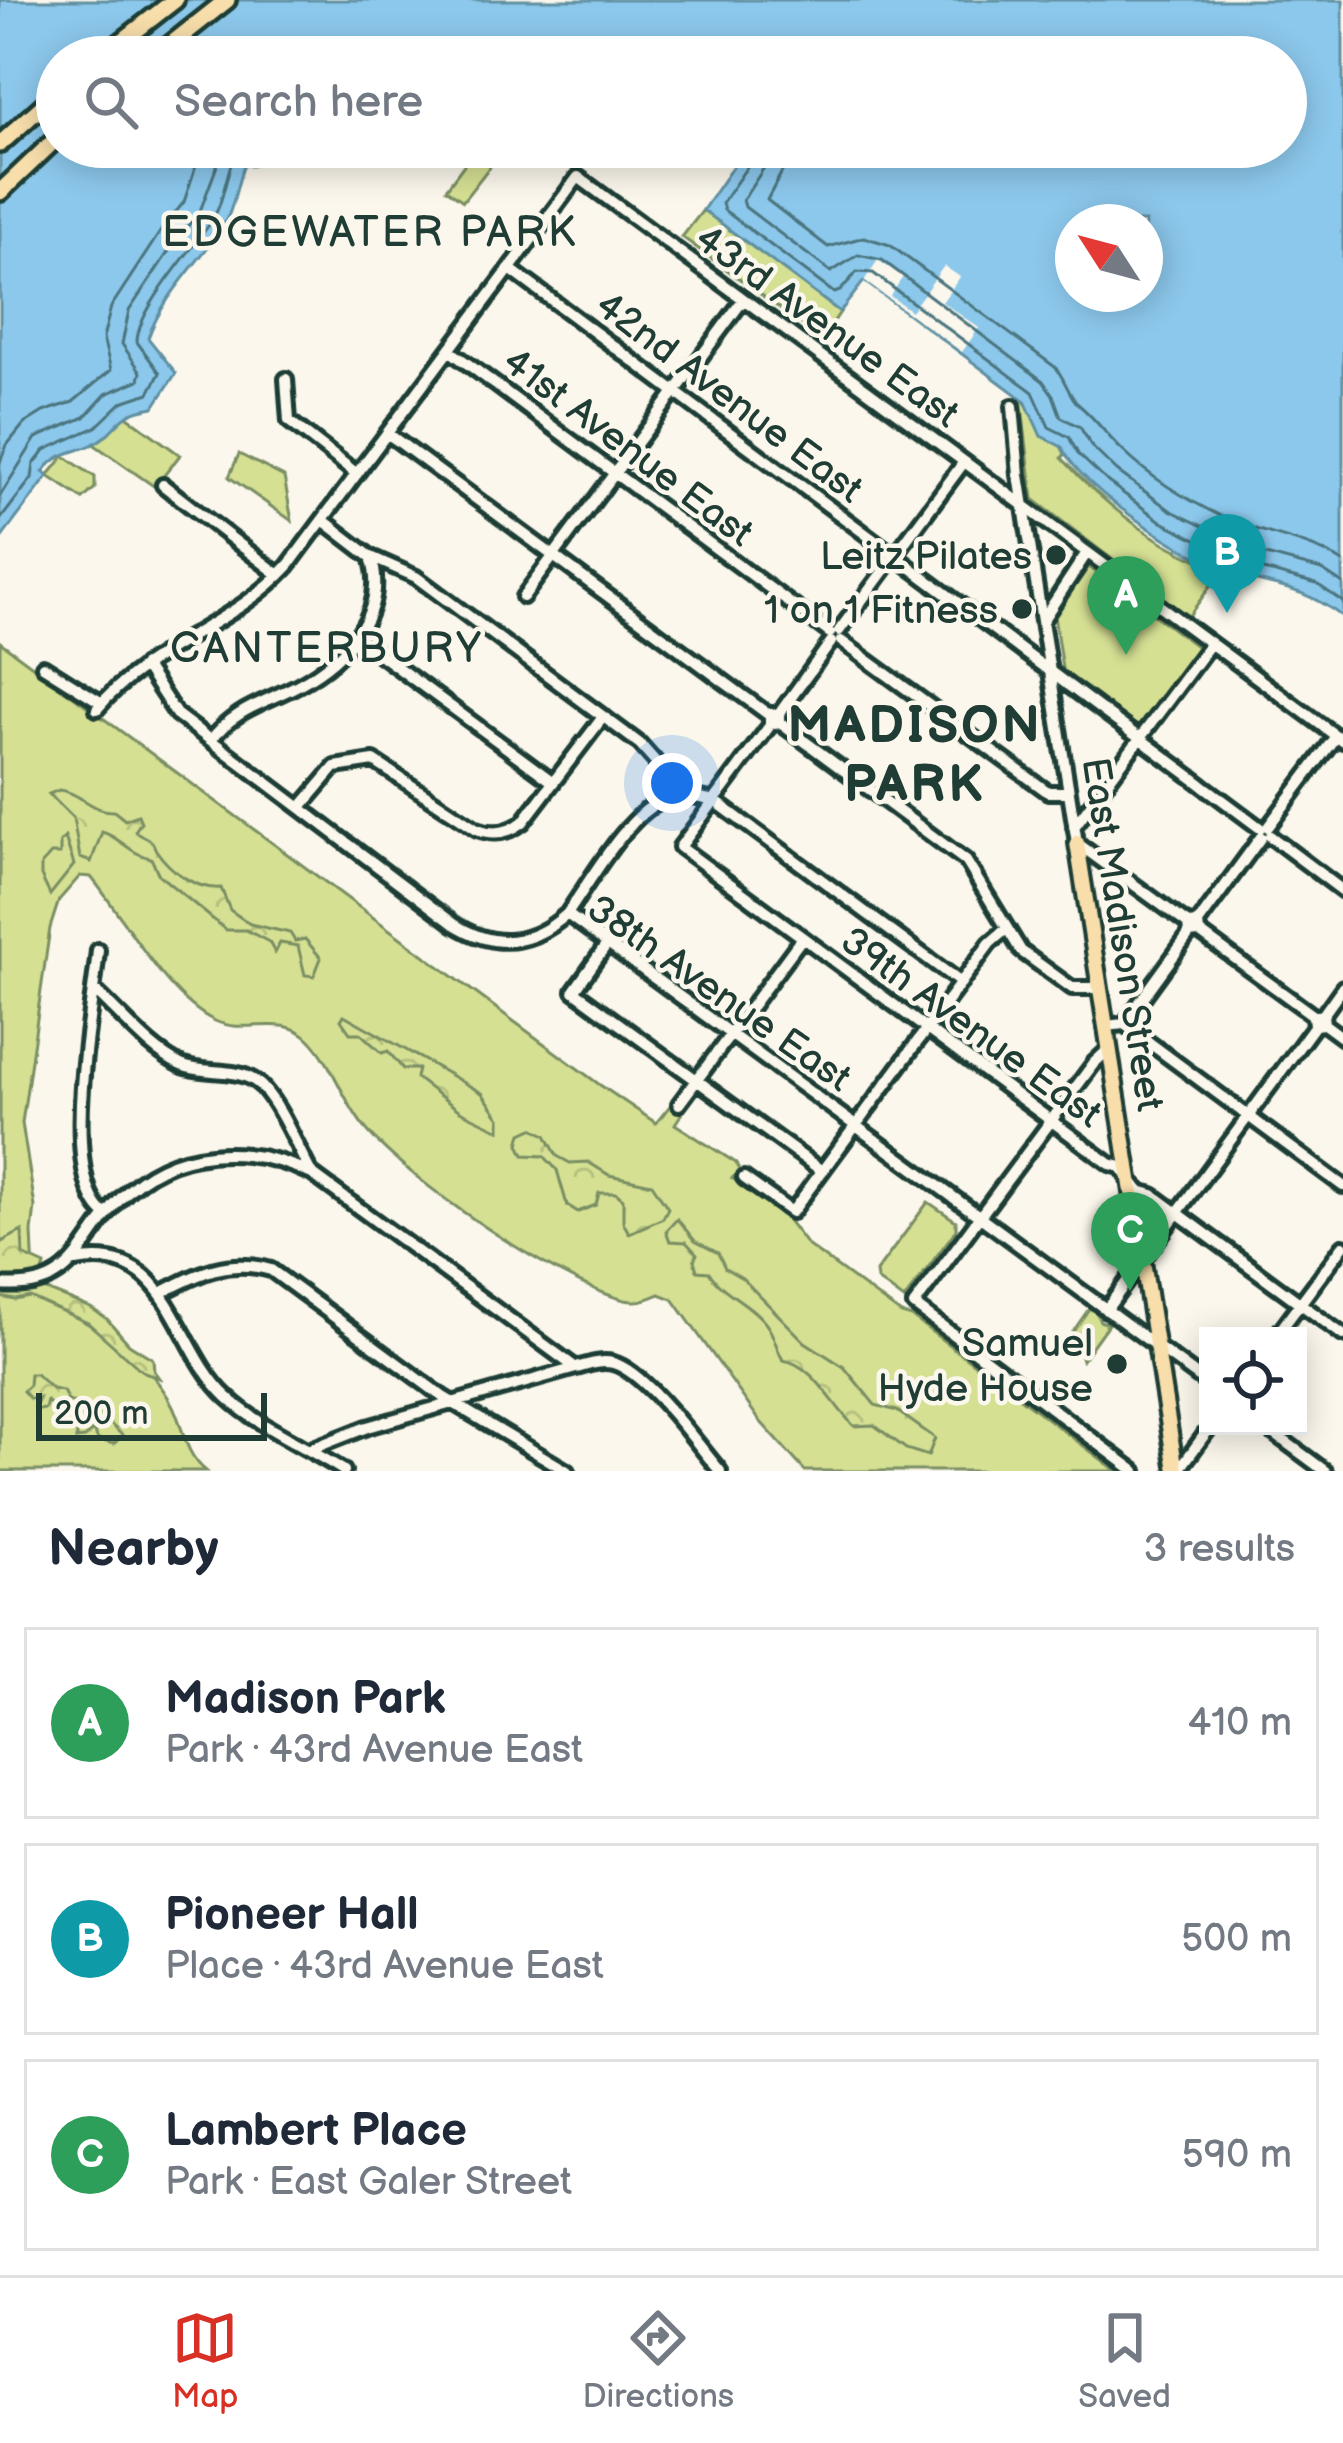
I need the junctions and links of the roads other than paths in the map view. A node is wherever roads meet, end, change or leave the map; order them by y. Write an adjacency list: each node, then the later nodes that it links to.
1 (175, 0): 3 (highway)
2 (227, 0): 4 (highway)
3 (129, 36)
4 (182, 36)
5 (36, 112): 6 (highway)
6 (0, 144)
7 (36, 158): 8 (highway)
8 (0, 192)
9 (510, 269): 10 (street, 43rd Avenue East); 11 (street); 13 (street, 42nd Avenue East)
10 (743, 300): 13 (street); 16 (street, 43rd Avenue East)
11 (449, 350): 15 (street); 17 (street, 41st Avenue East)
12 (286, 379): 18 (street)
13 (674, 393): 17 (street); 26 (street, 42nd Avenue East)
14 (1013, 406): 20 (street, East Madison Street)
15 (387, 433): 18 (street); 25 (street)
16 (964, 462): 20 (street, 43rd Avenue East); 26 (street)
17 (614, 472): 25 (street); 34 (street, 41st Avenue East)
18 (357, 474): 21 (street)
19 (163, 485): 28 (street)
20 (1025, 507): 22 (street, 43rd Avenue East); 23 (street, East Madison Street)
21 (323, 520): 27 (street); 28 (street)
22 (1044, 521): 23 (street); 24 (street, 43rd Avenue East)
23 (1029, 533): 29 (street, East Madison Street)
24 (1086, 554): 31 (street); 35 (street, 43rd Avenue East)
25 (553, 556): 30 (street); 40 (street)
26 (894, 556): 34 (street); 38 (street, 42nd Avenue East)
27 (371, 557): 33 (street); 39 (street)
28 (279, 575): 36 (street)
29 (1037, 592): 31 (street); 32 (street, East Madison Street)
30 (523, 597)
31 (1054, 598): 32 (street)
32 (1042, 625): 38 (street, East Madison Street)
33 (356, 636): 42 (street); 44 (street)
34 (835, 637): 40 (street); 45 (street, 41st Avenue East)
35 (1210, 644): 41 (street, 43rd Avenue East); 43 (street)
36 (145, 665): 37 (street); 42 (street, 38th Avenue East)
37 (43, 666)
38 (1051, 675): 43 (street, 42nd Avenue East); 45 (street, East Madison Street)
39 (603, 717): 44 (street); 46 (street)
40 (775, 719): 47 (street); 54 (street)
41 (1340, 739): 49 (street)
42 (211, 740): 48 (street, 38th Avenue East)
43 (1139, 740): 49 (street, 42nd Avenue East); 50 (street)
44 (553, 782): 48 (street)
45 (1069, 792): 50 (street, East Madison Street)
46 (669, 797): 47 (street); 52 (street)
47 (715, 801): 55 (street, 39th Avenue East); 58 (street)
48 (302, 807): 52 (street, 38th Avenue East)
49 (1265, 832): 51 (street, 42nd Avenue East); 53 (street)
50 (1075, 835): 53 (street); 60 (main road, East Madison Street)
51 (1343, 890)
52 (567, 914): 56 (street, 38th Avenue East)
53 (1194, 928): 62 (street); 63 (street)
54 (1005, 930): 58 (street); 60 (street)
55 (802, 938): 65 (street, 39th Avenue East); 66 (street)
56 (608, 943): 66 (street, 38th Avenue East); 69 (street)
57 (98, 950): 61 (street)
58 (961, 983): 65 (street)
59 (1343, 987): 62 (street)
60 (1099, 988): 64 (main road, East Madison Street)
61 (94, 990): 74 (street); 82 (street)
62 (1319, 1020): 67 (street); 71 (street)
63 (1124, 1024): 64 (street); 71 (street)
64 (1106, 1026): 68 (main road, East Madison Street)
65 (928, 1028): 72 (street, 39th Avenue East); 73 (street)
66 (733, 1032): 69 (street); 73 (street, 38th Avenue East)
67 (1343, 1038)
68 (1109, 1049): 72 (street); 79 (main road, East Madison Street)
69 (697, 1081): 70 (street); 76 (street)
70 (679, 1104)
71 (1248, 1116): 80 (street); 81 (street)
72 (1051, 1121): 79 (street, 39th Avenue East); 83 (street)
73 (857, 1124): 76 (street); 83 (street, 38th Avenue East)
74 (291, 1138): 75 (street); 77 (street)
75 (276, 1160): 77 (street); 82 (street)
76 (822, 1171): 78 (street)
77 (312, 1174): 94 (street)
78 (744, 1178)
79 (1130, 1179): 81 (street, 39th Avenue East); 85 (main road, East Madison Street)
80 (1343, 1186)
81 (1177, 1212): 85 (street); 89 (street, 39th Avenue East)
82 (106, 1215): 86 (street)
83 (981, 1216): 90 (street, 38th Avenue East); 103 (street)
84 (1343, 1246): 89 (street)
85 (1142, 1258): 90 (street); 93 (main road, East Madison Street)
86 (76, 1261): 87 (street); 88 (street)
87 (0, 1285)
88 (160, 1293): 96 (street); 99 (street)
89 (1300, 1304): 91 (street); 92 (street, 39th Avenue East)
90 (1106, 1310): 93 (street, 38th Avenue East)
91 (1283, 1327)
92 (1343, 1335)
93 (1156, 1347): 95 (street, 38th Avenue East); 104 (main road, East Madison Street)
94 (576, 1368): 96 (street); 102 (street)
95 (1199, 1378)
96 (454, 1403): 99 (street); 101 (street)
97 (1204, 1435): 104 (street)
98 (1276, 1435): 105 (street)
99 (311, 1449): 100 (street)
100 (344, 1471)
101 (566, 1471)
102 (720, 1471)
103 (1135, 1471)
104 (1177, 1471)
105 (1325, 1471)

